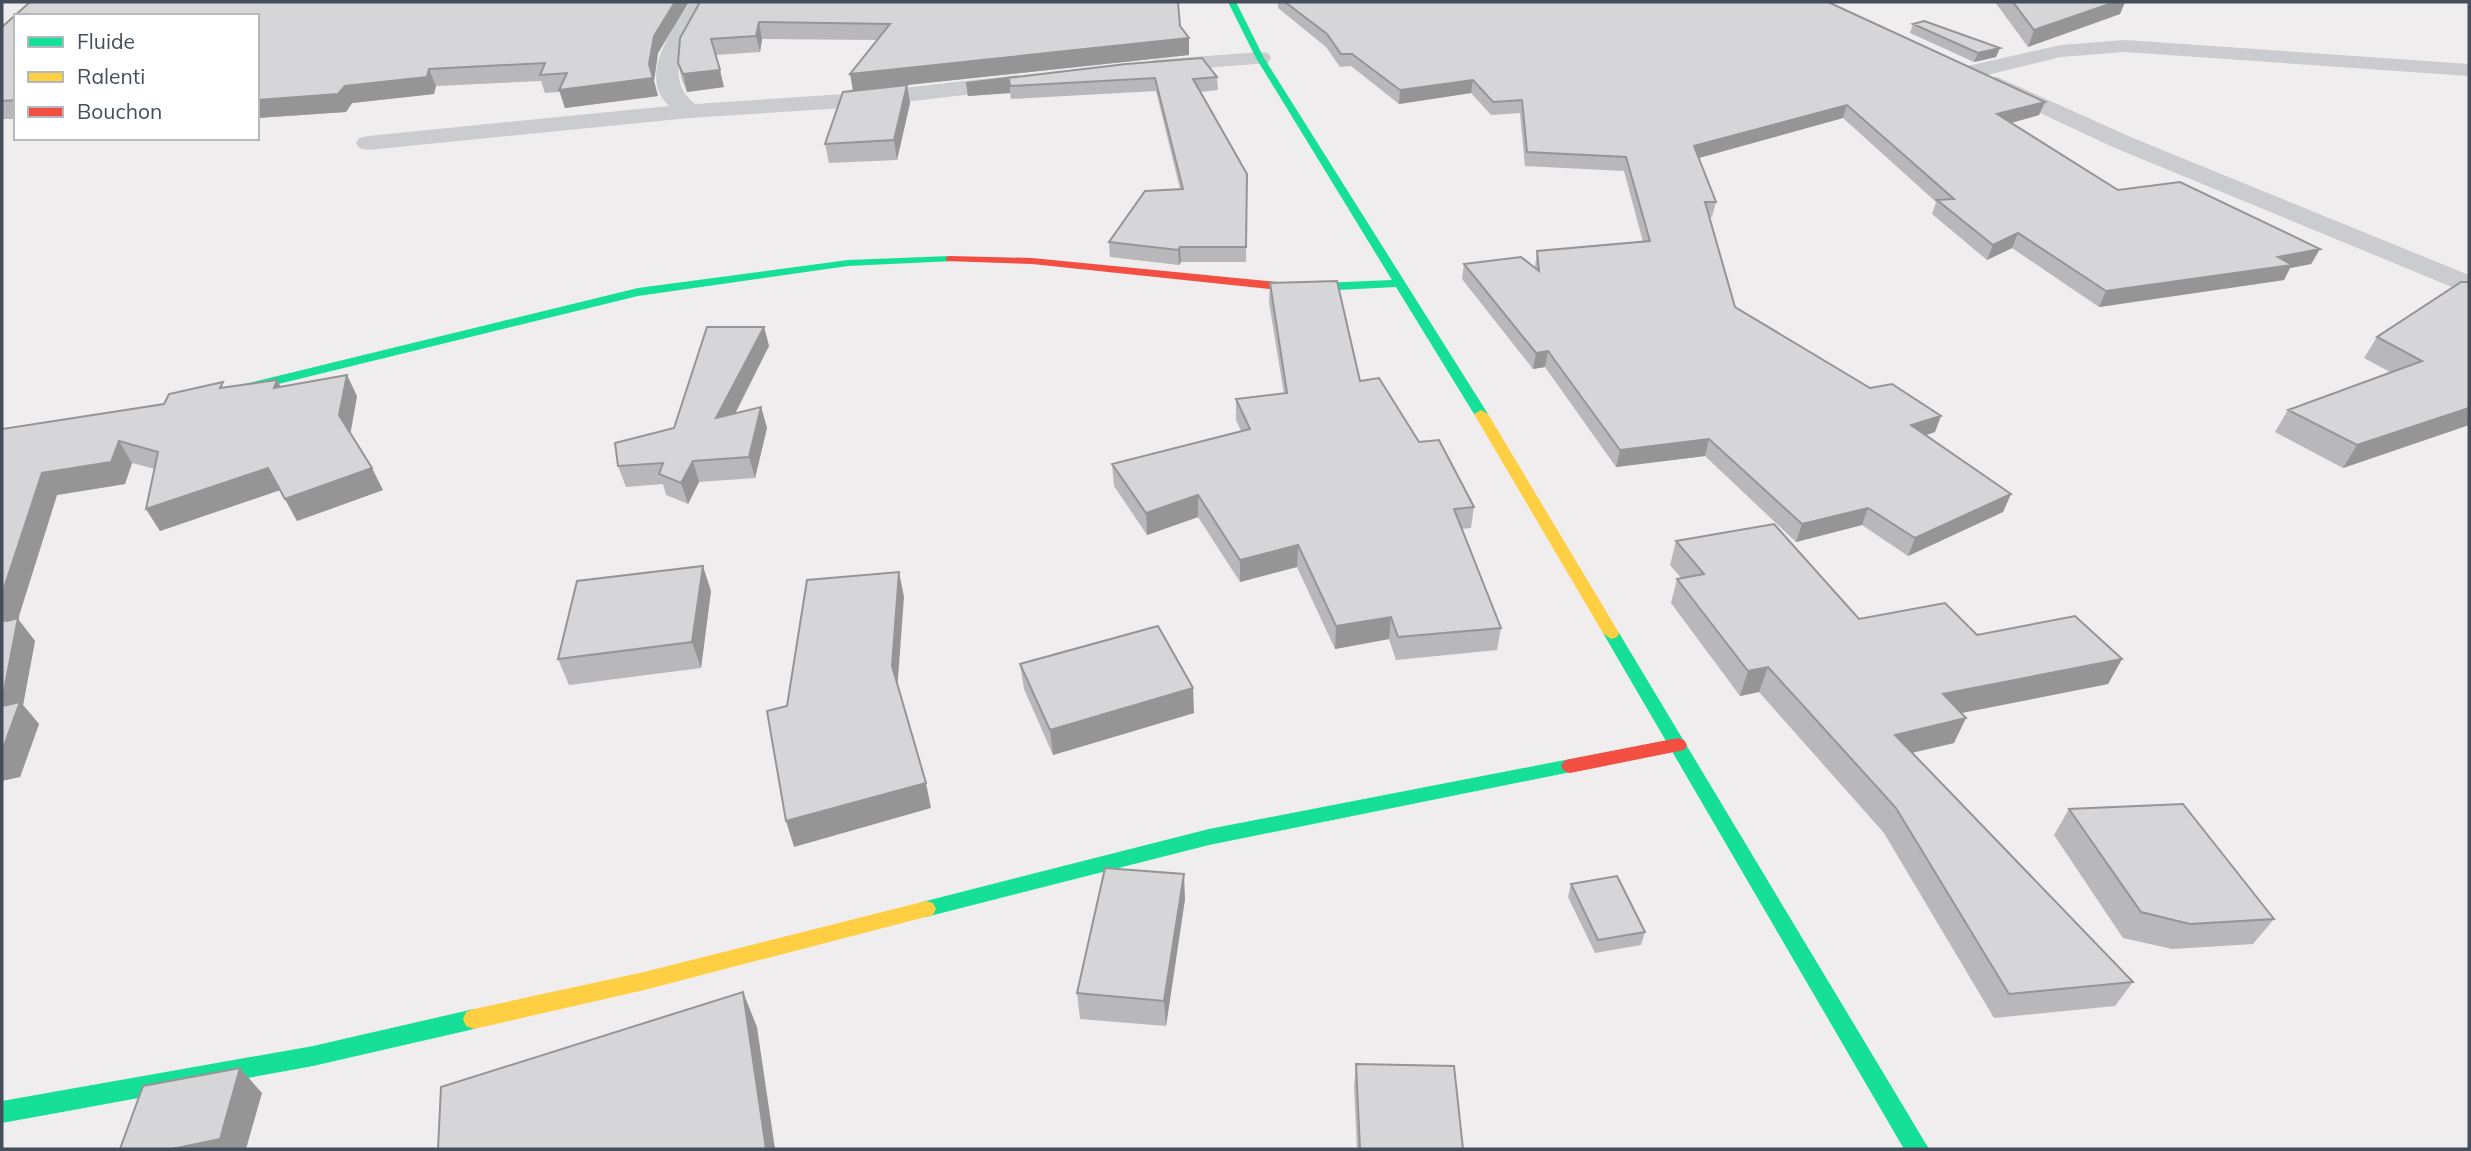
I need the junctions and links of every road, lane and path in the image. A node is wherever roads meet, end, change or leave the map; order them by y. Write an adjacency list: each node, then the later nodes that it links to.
1 (700, 2): 7 (street)
2 (1232, 2): 3 (street)
3 (1261, 58): 4 (street); 9 (street)
4 (1126, 68)
5 (2469, 70): 10 (street)
6 (1035, 80): 7 (street)
7 (690, 110): 8 (street)
8 (368, 144)
9 (1397, 283): 11 (street); 12 (street)
10 (2469, 285)
11 (212, 396)
12 (1678, 745): 13 (street); 14 (street)
13 (2, 1112)
14 (1917, 1149)

